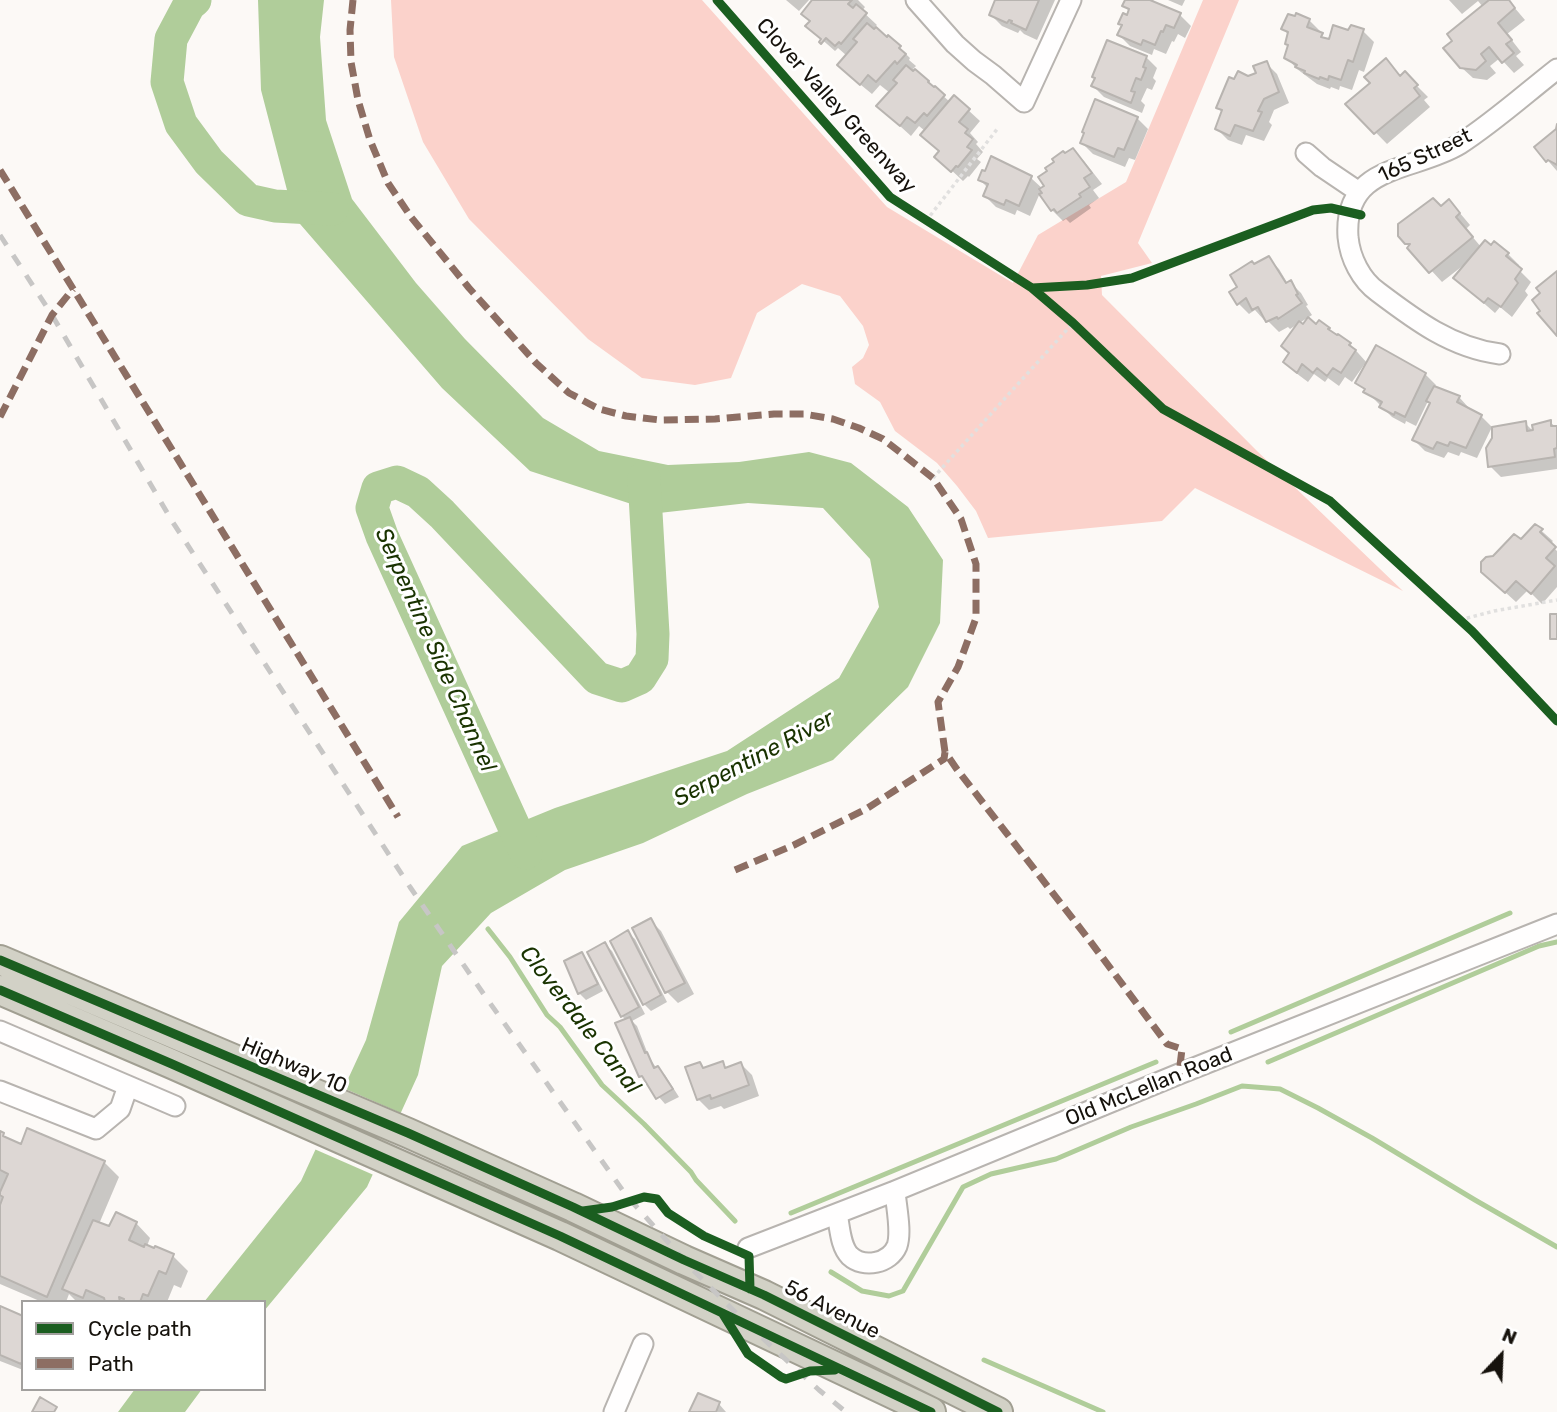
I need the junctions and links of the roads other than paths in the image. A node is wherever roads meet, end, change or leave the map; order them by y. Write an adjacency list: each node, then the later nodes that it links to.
1 (915, 0): 2 (street)
2 (1071, 0)
3 (1557, 69): 5 (street, 165 Street)
4 (1306, 153): 5 (street)
5 (1359, 192): 6 (street)
6 (1500, 354)
7 (1557, 924): 14 (street, Old McLellan Road)
8 (0, 960): 15 (highway, Highway 10)
9 (0, 990): 20 (highway)
10 (0, 1031): 11 (street)
11 (128, 1086): 12 (street); 13 (street)
12 (0, 1091)
13 (175, 1106)
14 (895, 1191): 16 (street, Old McLellan Road); 16 (street)
15 (573, 1206): 21 (highway, 56 Avenue)
16 (837, 1214): 17 (street, Old McLellan Road)
17 (748, 1248)
18 (643, 1344): 19 (street)
19 (614, 1412)
20 (931, 1412)
21 (998, 1412)

